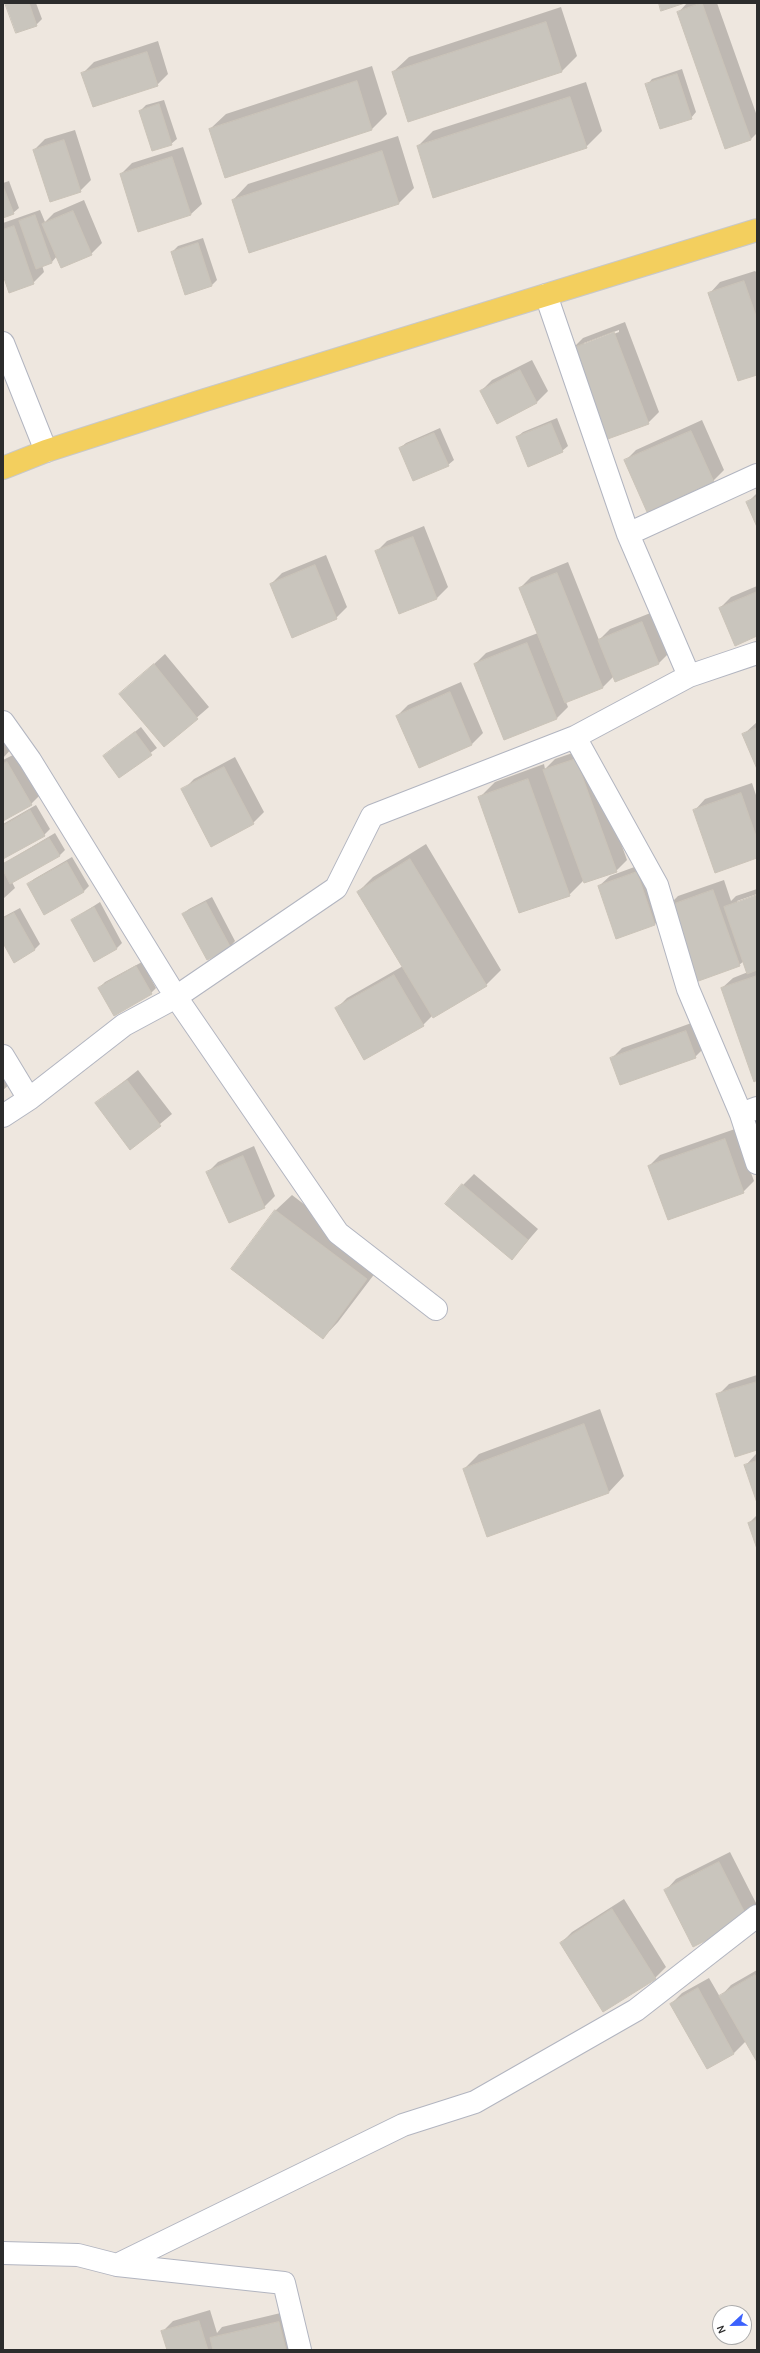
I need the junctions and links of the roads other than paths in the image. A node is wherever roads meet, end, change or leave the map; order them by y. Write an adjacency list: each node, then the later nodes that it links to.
1 (757, 230): 2 (main road)
2 (546, 295): 4 (main road); 7 (street)
3 (3, 343): 4 (street)
4 (46, 451): 5 (main road)
5 (3, 468)
6 (757, 475): 7 (street)
7 (628, 534): 9 (street)
8 (757, 653): 9 (street)
9 (689, 676): 11 (street)
10 (3, 722): 12 (street)
11 (575, 737): 12 (street); 15 (street)
12 (176, 997): 14 (street); 18 (street)
13 (3, 1056): 14 (street)
14 (29, 1099): 16 (street)
15 (749, 1111): 17 (street)
16 (3, 1116)
17 (757, 1163)
18 (436, 1309)
19 (757, 1916): 21 (street)
20 (3, 2253): 21 (street)
21 (117, 2265): 22 (street)
22 (300, 2350)

